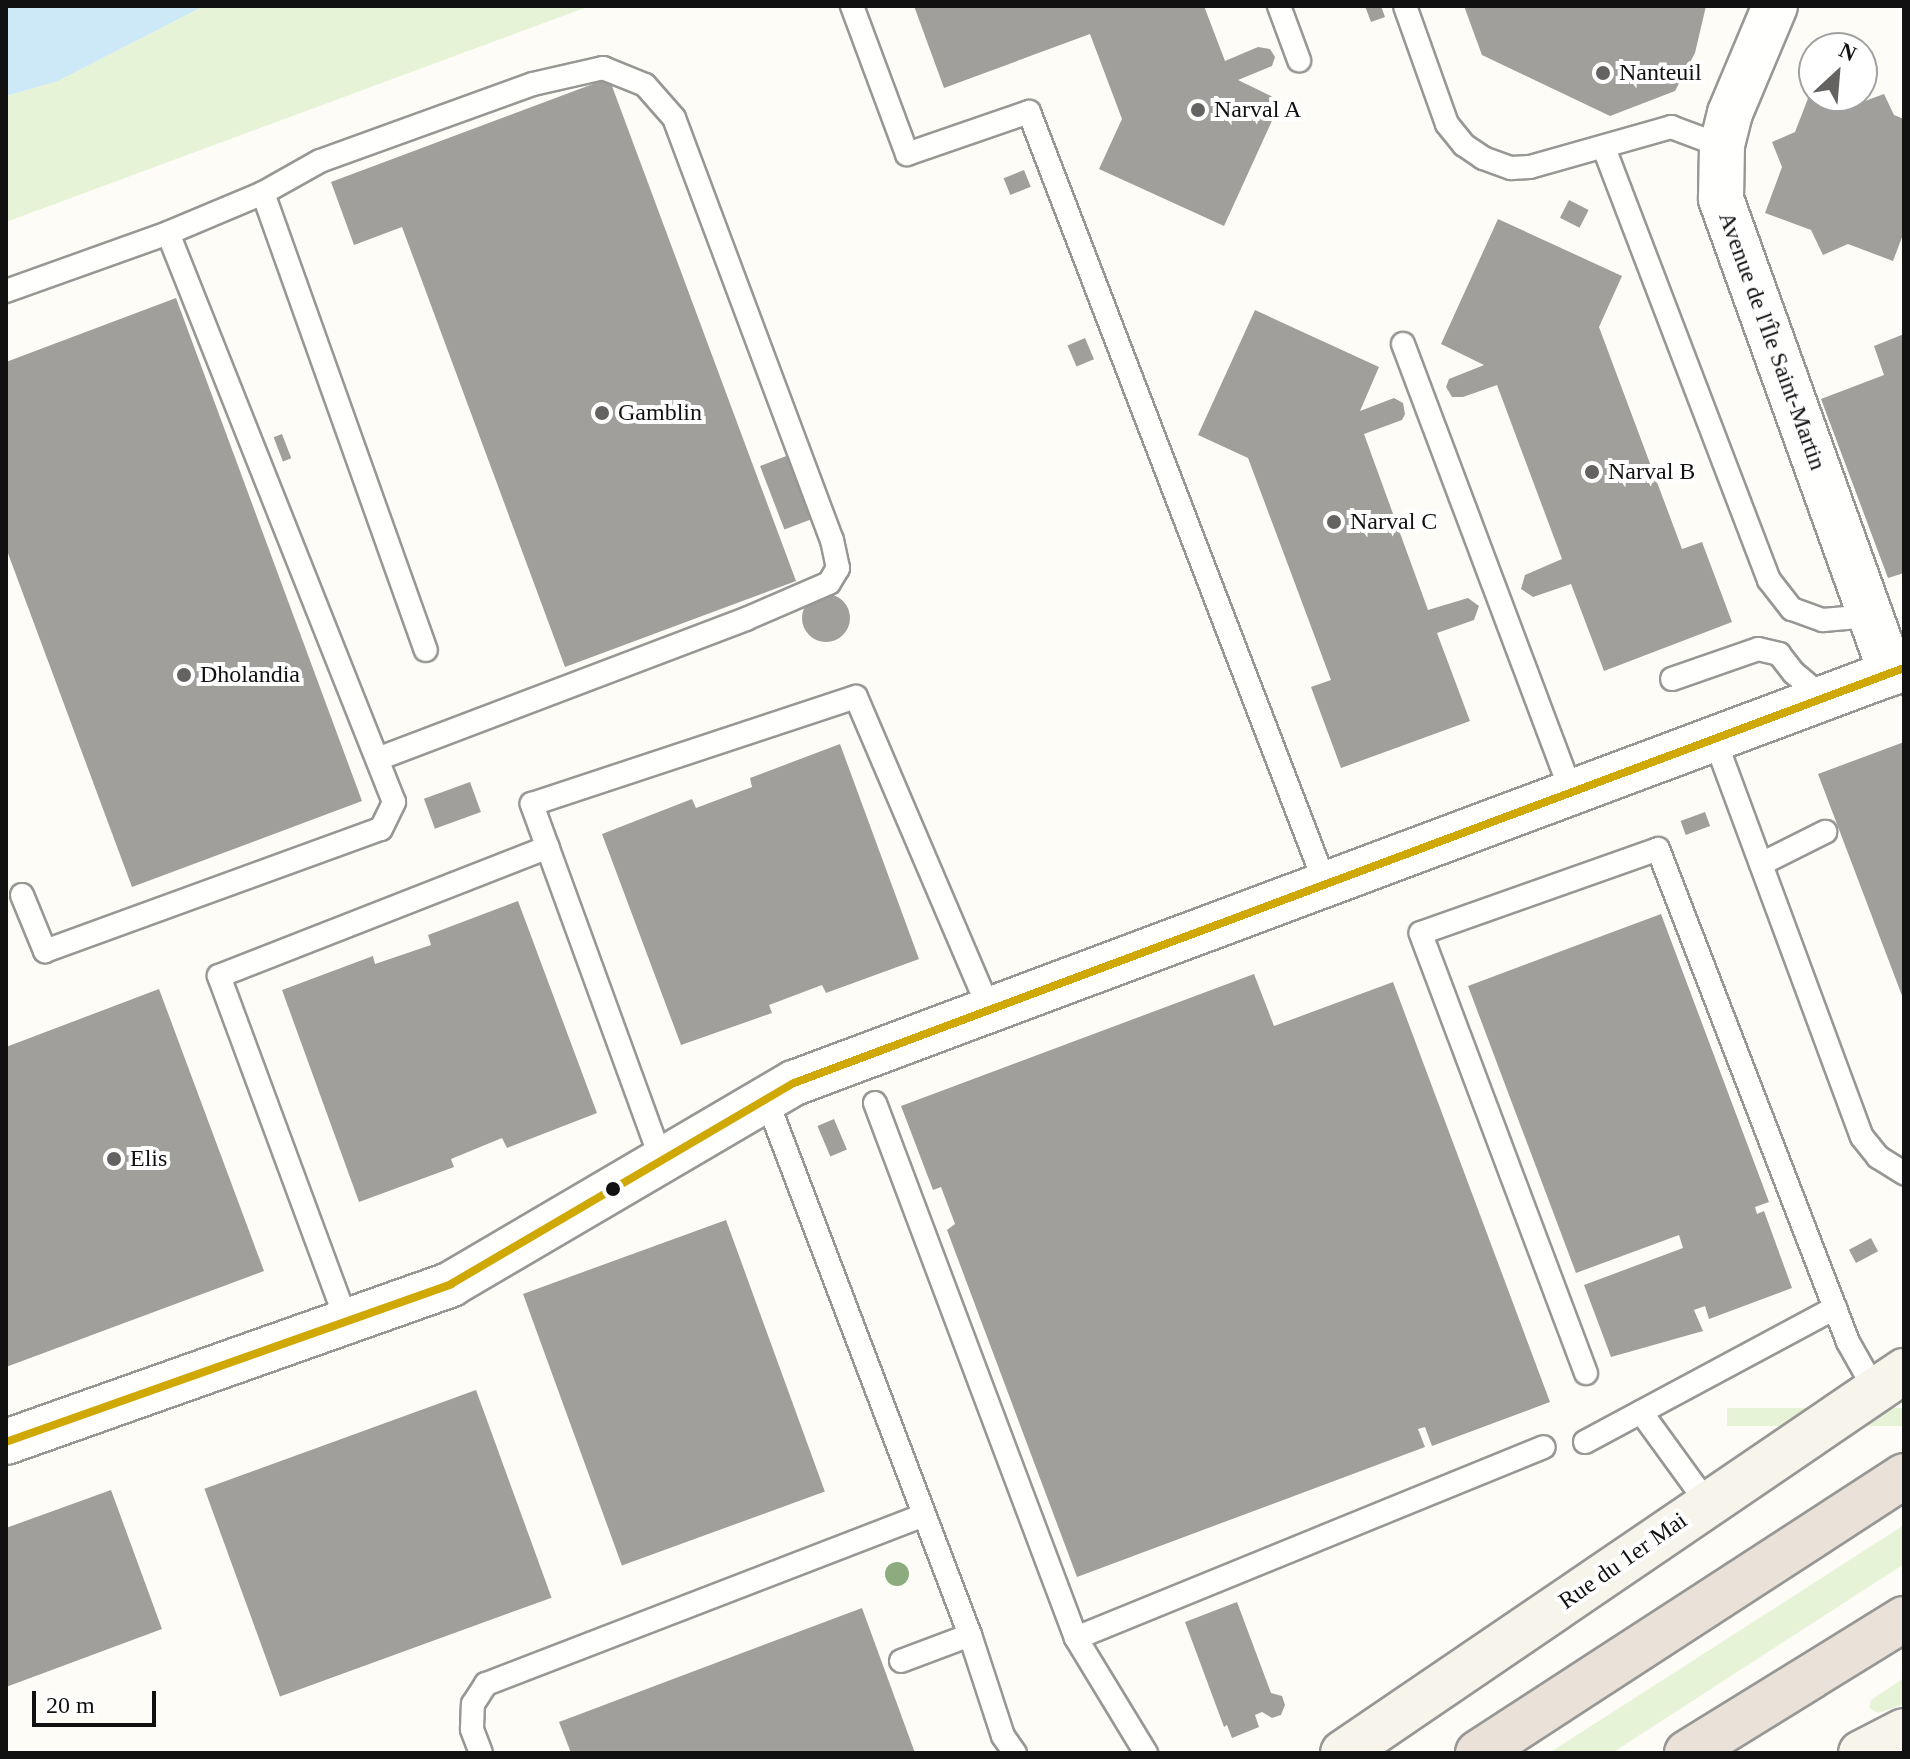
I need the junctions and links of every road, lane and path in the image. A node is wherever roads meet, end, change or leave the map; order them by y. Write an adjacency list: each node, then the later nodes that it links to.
1 (852, 6): 23 (lane)
2 (1279, 6): 5 (lane)
3 (1405, 6): 7 (lane)
4 (1775, 6): 6 (street, Avenue de l'Île Saint-Martin)
5 (1299, 60)
6 (1722, 146): 7 (lane); 12 (street, Avenue de l'Île Saint-Martin)
7 (1604, 148): 12 (lane)
8 (263, 193): 9 (lane); 13 (lane); 18 (lane)
9 (168, 233): 10 (lane); 18 (lane)
10 (6, 291)
11 (1403, 344): 19 (lane)
12 (1870, 616): 14 (street, Avenue de l'Île Saint-Martin)
13 (426, 650)
14 (1897, 671): 16 (street)
15 (1672, 679): 16 (lane)
16 (1824, 698): 17 (street)
17 (1715, 740): 19 (street); 22 (lane)
18 (380, 758): 24 (lane)
19 (1572, 793): 23 (street)
20 (1825, 832): 22 (lane)
21 (548, 847): 25 (lane); 28 (lane); 31 (lane)
22 (1761, 864): 29 (lane)
23 (1325, 883): 25 (street)
24 (22, 895)
25 (989, 1009): 26 (street)
26 (766, 1098): 28 (street); 40 (lane)
27 (875, 1103): 43 (lane)
28 (661, 1159): 31 (street)
29 (1904, 1173)
30 (1835, 1308): 32 (lane); 33 (lane); 34 (lane)
31 (347, 1322): 35 (street)
32 (1586, 1373)
33 (1890, 1381): 39 (main road, Rue du 1er Mai)
34 (1641, 1412): 36 (lane); 39 (lane)
35 (6, 1442)
36 (1585, 1442)
37 (1544, 1447): 43 (lane)
38 (1904, 1476): 50 (highway)
39 (1707, 1503): 49 (main road, Rue du 1er Mai)
40 (924, 1515): 42 (lane); 46 (lane)
41 (1904, 1619): 51 (highway)
42 (970, 1635): 44 (lane); 47 (lane)
43 (1076, 1638): 48 (lane)
44 (901, 1661)
45 (1904, 1731): 52 (main road)
46 (481, 1753)
47 (1015, 1753)
48 (1146, 1753)
49 (1343, 1753)
50 (1478, 1753)
51 (1687, 1753)
52 (1861, 1753)

